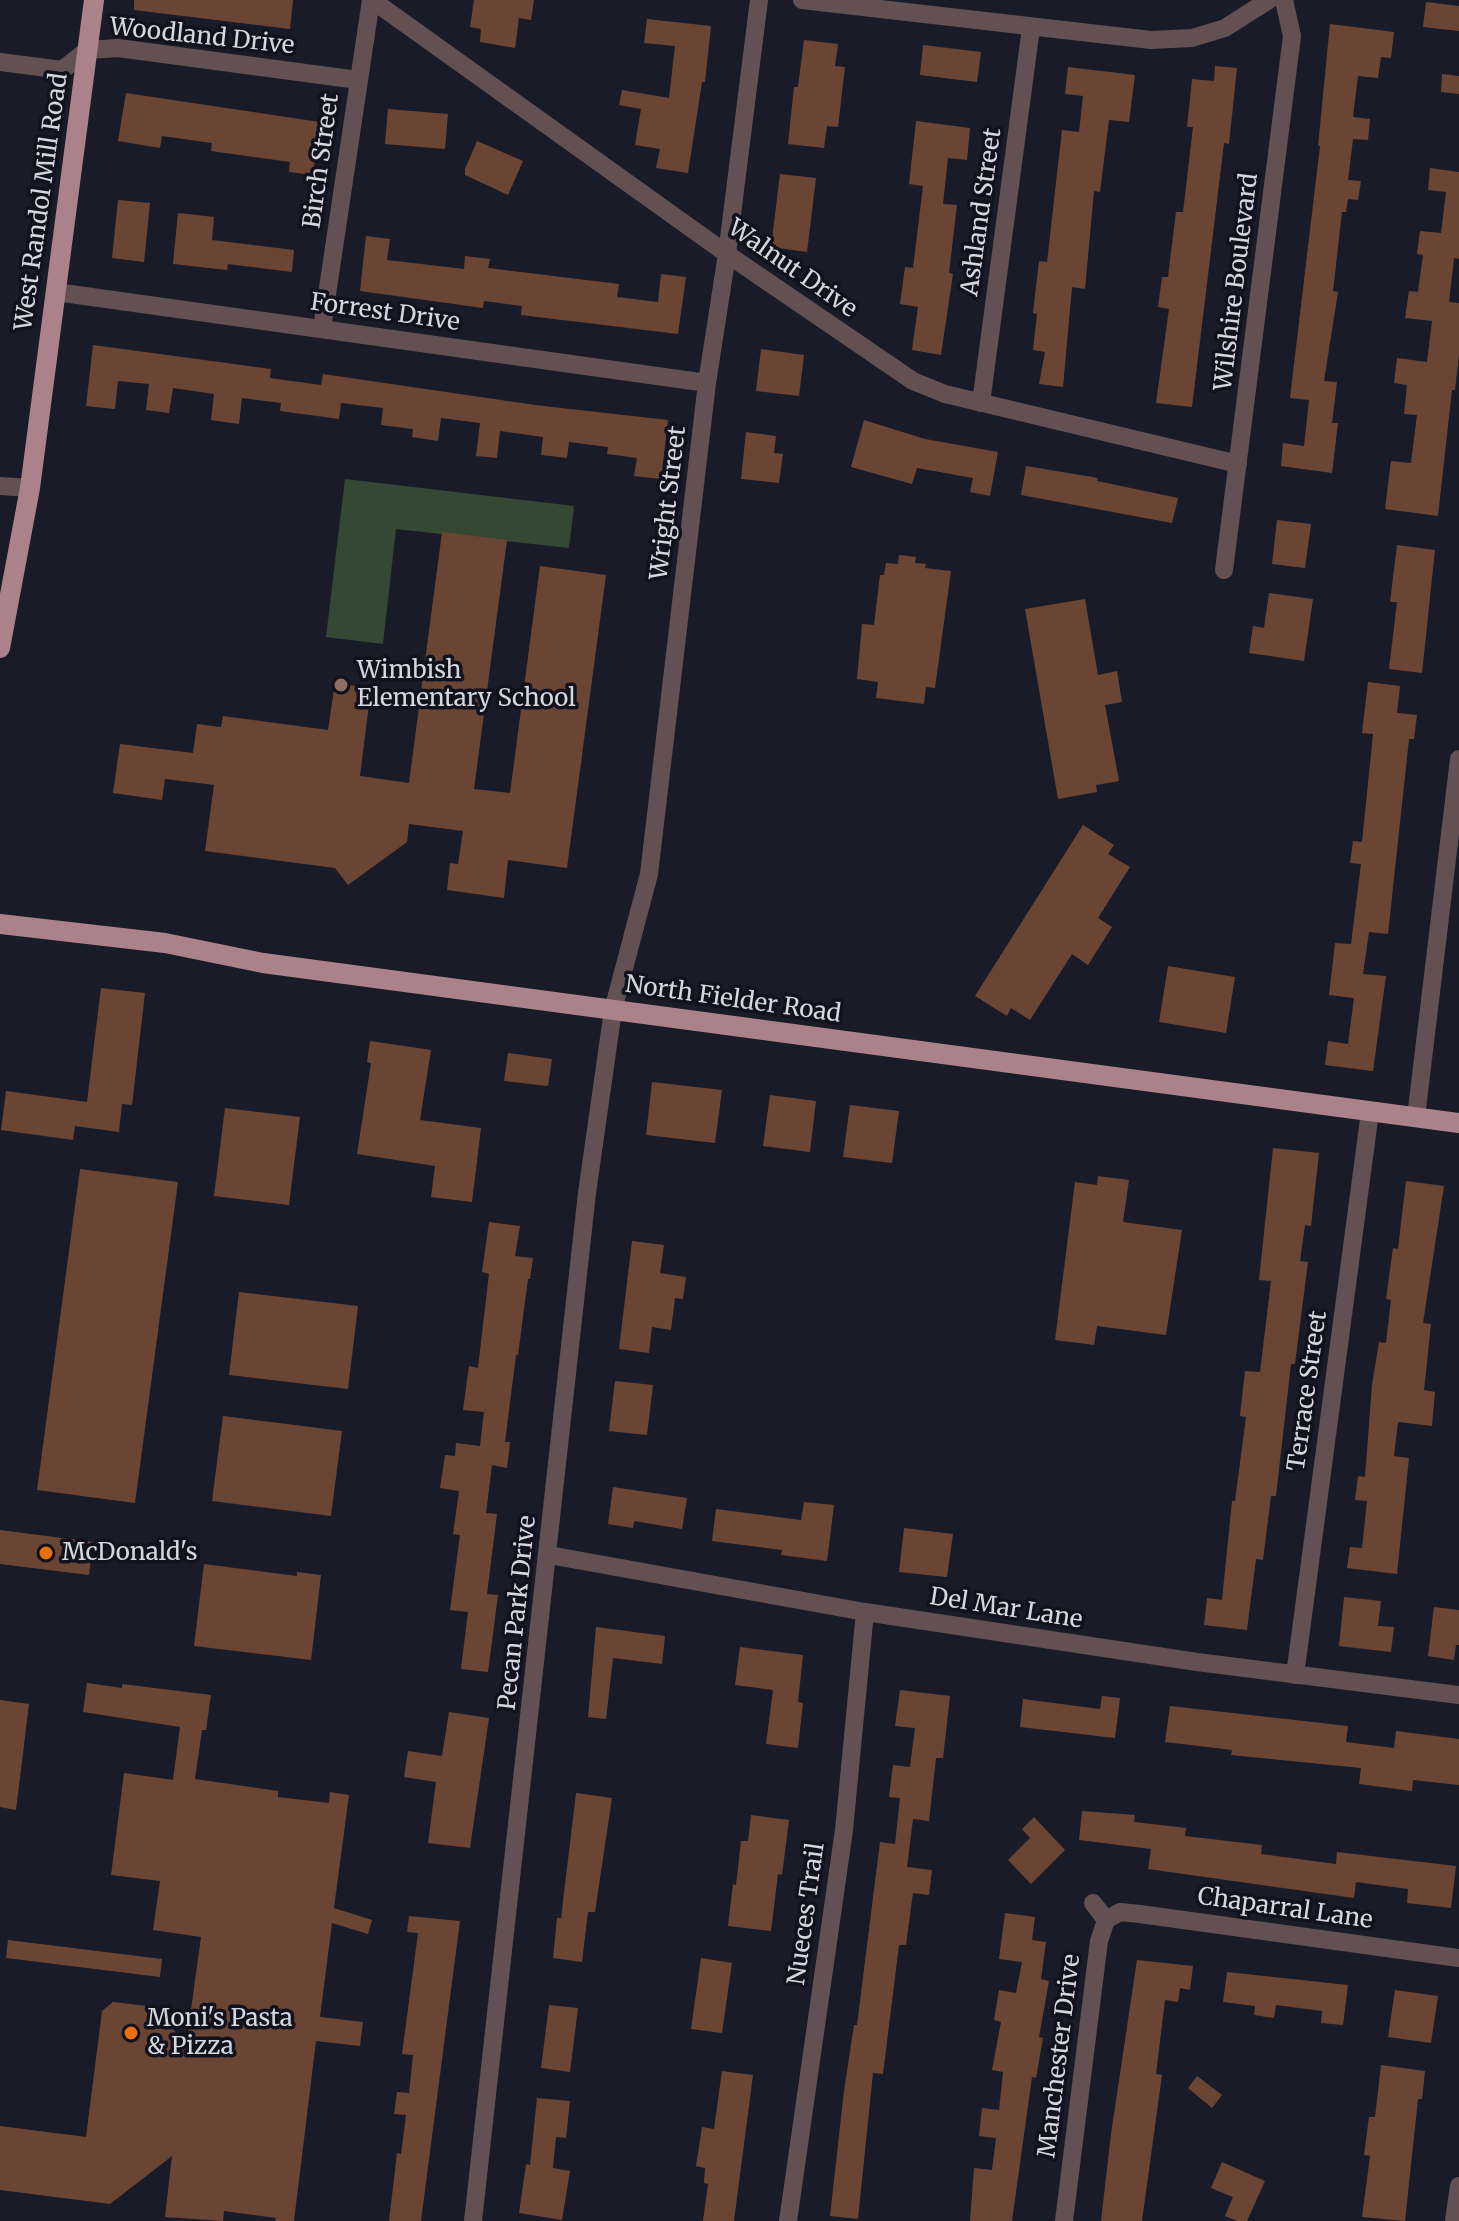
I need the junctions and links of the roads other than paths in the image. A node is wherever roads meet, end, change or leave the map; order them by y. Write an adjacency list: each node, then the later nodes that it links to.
1 (94, 0): 8 (main road, West Randol Mill Road)
2 (371, 0): 10 (street, Birch Street); 11 (street, Walnut Drive)
3 (759, 0): 11 (street, Wright Street)
4 (802, 0): 7 (street)
5 (1269, 0): 7 (street)
6 (1284, 0): 16 (street, Wilshire Boulevard)
7 (1031, 28): 15 (street, Ashland Street)
8 (88, 50): 9 (street, Woodland Drive); 10 (street, Woodland Drive); 12 (main road, West Randol Mill Road)
9 (0, 62)
10 (358, 80): 13 (street, Birch Street)
11 (727, 254): 14 (street, Wright Street); 15 (street, Walnut Drive)
12 (56, 292): 13 (street, Forrest Drive); 18 (main road, West Randol Mill Road)
13 (322, 328): 14 (street, Forrest Drive)
14 (707, 383): 24 (street, Wright Street)
15 (981, 403): 16 (street, Walnut Drive)
16 (1238, 464): 19 (street, Wilshire Boulevard)
17 (0, 486): 18 (street)
18 (30, 488): 20 (main road, West Randol Mill Road)
19 (1224, 570)
20 (0, 648)
21 (1459, 759): 22 (street)
22 (1452, 892): 26 (street)
23 (0, 924): 24 (main road, North Fielder Road)
24 (613, 1010): 25 (main road, North Fielder Road); 28 (street, Pecan Park Drive)
25 (1370, 1112): 26 (main road, North Fielder Road); 30 (street, Terrace Street)
26 (1416, 1117): 27 (main road, North Fielder Road)
27 (1459, 1123)
28 (549, 1555): 29 (street, Del Mar Lane); 36 (street, Pecan Park Drive)
29 (865, 1612): 30 (street, Del Mar Lane); 37 (street, Nueces Trail)
30 (1295, 1675): 31 (street, Del Mar Lane)
31 (1459, 1695)
32 (1093, 1903): 33 (street)
33 (1106, 1920): 34 (street, Chaparral Lane); 38 (street, Manchester Drive)
34 (1459, 1958)
35 (1459, 2186): 39 (street)
36 (473, 2221)
37 (788, 2221)
38 (1064, 2221)
39 (1454, 2221)

